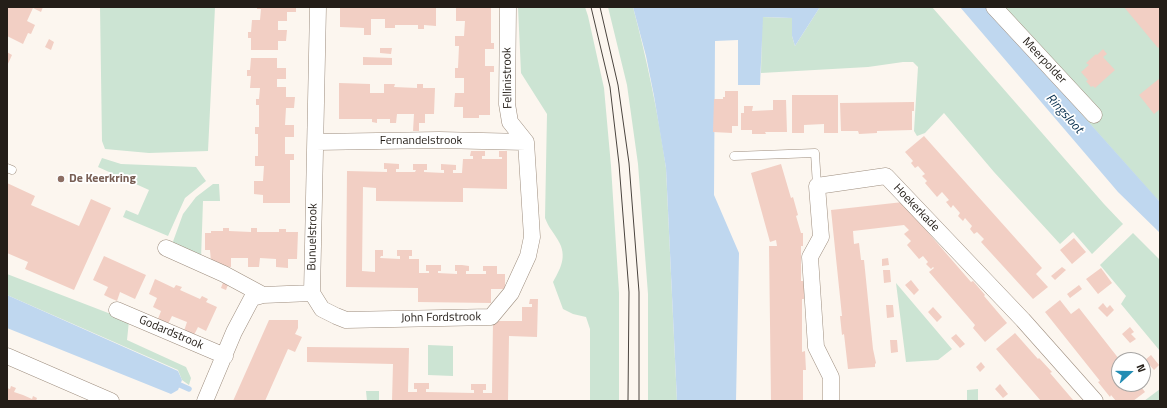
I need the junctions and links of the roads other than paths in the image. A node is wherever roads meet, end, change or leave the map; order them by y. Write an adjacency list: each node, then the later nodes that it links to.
1 (318, 7): 5 (street, Bunuelstrook)
2 (508, 7): 6 (street, Fellinistrook)
3 (994, 7): 4 (street, Meerpolder)
4 (1094, 114)
5 (316, 142): 6 (street, Fernandelstrook); 10 (street, Bunuelstrook)
6 (526, 142): 10 (street, John Fordstrook)
7 (734, 156): 8 (lane)
8 (817, 186): 17 (street); 18 (street, Hoekerkade)
9 (166, 248): 11 (street)
10 (312, 293): 11 (street)
11 (263, 295): 14 (street)
12 (117, 310): 14 (street, Godardstrook)
13 (7, 356): 15 (street)
14 (225, 356): 16 (street)
15 (111, 401)
16 (205, 401)
17 (831, 401)
18 (1095, 401)

